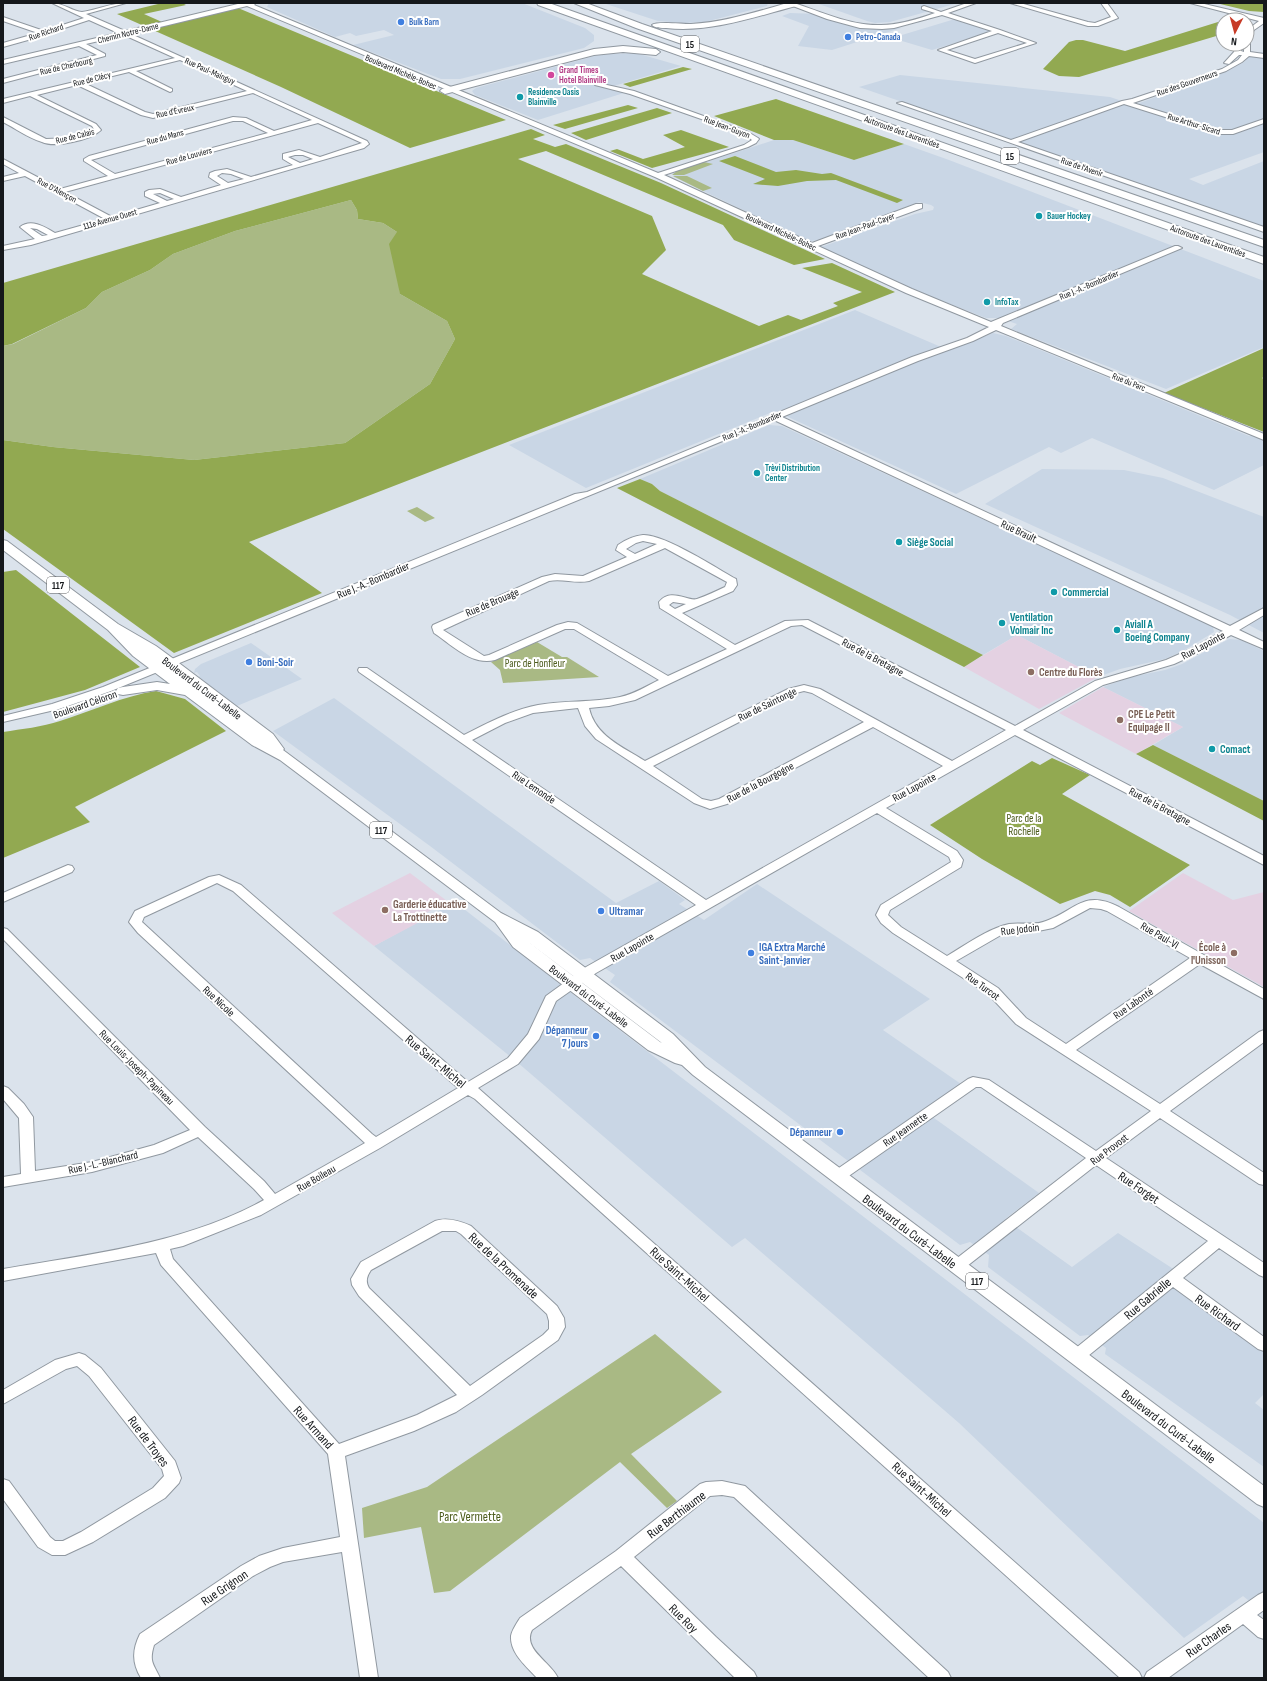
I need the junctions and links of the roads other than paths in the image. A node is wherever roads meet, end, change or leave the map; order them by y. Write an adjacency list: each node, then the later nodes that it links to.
1 (55, 3): 17 (street, Rue Paul-Mainguy)
2 (124, 3): 17 (street)
3 (541, 3): 15 (highway, Autoroute des Laurentides / 15)
4 (578, 3): 14 (highway); 38 (highway, Autoroute des Laurentides / 15)
5 (964, 3): 16 (street)
6 (973, 3): 16 (street)
7 (1013, 3): 8 (street)
8 (1104, 3)
9 (1197, 3): 19 (street)
10 (1207, 3): 19 (street)
11 (245, 4): 13 (street, Boulevard Michèle-Bohec); 26 (street, Chemin Notre-Dame); 43 (street, Boulevard Michèle-Bohec)
12 (799, 4): 14 (highway); 16 (street); 23 (highway)
13 (262, 6): 43 (street, Boulevard Michèle-Bohec)
14 (778, 6)
15 (552, 7): 25 (highway); 37 (highway, Autoroute des Laurentides / 15)
16 (931, 11): 22 (street)
17 (80, 14): 18 (street, Rue Paul-Mainguy)
18 (89, 18): 24 (street, Rue Richard); 26 (street, Rue Paul-Mainguy)
19 (1263, 18): 21 (street)
20 (3, 19): 24 (street)
21 (1255, 26)
22 (998, 31): 22 (street)
23 (716, 32)
24 (44, 33): 30 (street, Rue Richard)
25 (597, 33)
26 (125, 34): 29 (street, Chemin Notre-Dame); 34 (street, Rue Paul-Mainguy)
27 (599, 43): 40 (highway)
28 (716, 43): 38 (highway)
29 (80, 44): 35 (street, Chemin Notre-Dame); 39 (street, Rue de Cherbourg)
30 (3, 45)
31 (1237, 53): 32 (street); 48 (street, Rue des Gouverneurs)
32 (1247, 54): 33 (street); 48 (street, Rue des Gouverneurs)
33 (1264, 56)
34 (181, 58): 36 (street, Rue de Clécy); 45 (street, Rue Paul-Mainguy)
35 (3, 62)
36 (130, 70): 41 (street, Rue de Clécy); 44 (street)
37 (730, 71): 43 (highway); 77 (highway, Autoroute des Laurentides / 15)
38 (772, 72): 73 (highway, Autoroute des Laurentides / 15)
39 (3, 81)
40 (463, 82): 43 (highway); 43 (highway)
41 (78, 83): 45 (street, Rue d'Évreux); 46 (street, Rue de Clécy)
42 (598, 85): 60 (street, Rue Jean-Guyon)
43 (444, 87): 60 (street, Boulevard Michèle-Bohec)
44 (170, 90)
45 (254, 91): 51 (street, Rue Paul-Mainguy)
46 (30, 94): 47 (street, Rue de Clécy); 50 (street, Rue de Calais)
47 (3, 101)
48 (1124, 102): 52 (street, Rue Arthur-Sicard); 55 (street, Rue des Gouverneurs)
49 (900, 103): 55 (street, Rue de l'Avenir)
50 (3, 118)
51 (318, 121): 53 (street, Rue de Louviers); 54 (street, Rue Paul-Mainguy)
52 (1264, 121)
53 (274, 133): 61 (street, Rue de Louviers); 61 (street, Rue du Mans)
54 (365, 142): 56 (street, 111e Avenue Ouest)
55 (1010, 142): 70 (street, Rue de l'Avenir)
56 (319, 159): 58 (street, 111e Avenue Ouest); 58 (street)
57 (3, 161): 59 (street, Rue D'Alençon)
58 (300, 165): 63 (street, 111e Avenue Ouest)
59 (26, 173): 62 (street); 65 (street, Rue D'Alençon)
60 (658, 175): 74 (street, Boulevard Michèle-Bohec)
61 (114, 176): 65 (street, Rue de Louviers)
62 (3, 179)
63 (250, 179): 64 (street, 111e Avenue Ouest); 64 (street)
64 (227, 186): 66 (street, 111e Avenue Ouest)
65 (59, 191): 69 (street, Rue D'Alençon)
66 (180, 199): 67 (street, 111e Avenue Ouest); 67 (street)
67 (166, 203): 69 (street, 111e Avenue Ouest)
68 (919, 206): 74 (street, Rue Jean-Paul-Cayer)
69 (111, 219): 71 (street, 111e Avenue Ouest)
70 (1264, 230)
71 (54, 235): 72 (street, 111e Avenue Ouest); 72 (street)
72 (41, 239): 75 (street, 111e Avenue Ouest)
73 (1264, 244)
74 (811, 246): 78 (street, Boulevard Michèle-Bohec)
75 (3, 248)
76 (1178, 248): 79 (street, Rue J.-A.-Bombardier)
77 (1264, 261)
78 (963, 314): 79 (street, Boulevard Michèle-Bohec); 80 (street)
79 (995, 325): 80 (street, Rue J.-A.-Bombardier); 81 (street, Rue J.-A.-Bombardier); 83 (street, Rue du Parc)
80 (971, 330): 81 (street, Rue J.-A.-Bombardier)
81 (915, 359): 82 (street, Rue J.-A.-Bombardier)
82 (774, 418): 90 (street, Rue Brault); 93 (street, Rue J.-A.-Bombardier)
83 (1264, 437)
84 (3, 544): 93 (main road, Boulevard du Curé-Labelle / 117)
85 (664, 544): 86 (street, Rue de Brouage); 86 (street); 87 (street)
86 (634, 557): 95 (street, Rue de Brouage)
87 (694, 604): 89 (street); 89 (street)
88 (1264, 611): 90 (street, Rue Lapointe)
89 (674, 613): 92 (street)
90 (1231, 630): 91 (street, Rue Brault); 102 (street, Rue Lapointe)
91 (1264, 646)
92 (735, 649): 95 (street, Rue de la Bretagne); 102 (street, Rue de la Bretagne)
93 (168, 669): 96 (street, Boulevard Céloron); 97 (main road, Boulevard du Curé-Labelle / 117); 99 (street, Boulevard Céloron); 104 (main road, Boulevard du Curé-Labelle / 117)
94 (363, 670): 103 (street, Rue Lemonde)
95 (668, 681): 98 (street, Rue de la Bretagne)
96 (123, 691): 97 (main road); 101 (street, Boulevard Céloron)
97 (190, 692): 104 (main road, Boulevard du Curé-Labelle / 117)
98 (583, 705): 103 (street, Rue de la Bretagne); 105 (street, Rue de la Bourgogne)
99 (3, 719)
100 (873, 722): 105 (street, Rue de Saintonge); 105 (street, Rue de la Bourgogne); 106 (street, Rue de Saintonge)
101 (3, 727)
102 (1014, 730): 106 (street, Rue Lapointe); 108 (street, Rue de la Bretagne)
103 (464, 739): 113 (street, Rue Lemonde)
104 (285, 757): 117 (main road, Boulevard du Curé-Labelle / 117)
105 (645, 766)
106 (952, 766): 107 (street, Rue Lapointe)
107 (877, 808): 113 (street, Rue Lapointe); 116 (street, Rue Turcot)
108 (1264, 861)
109 (68, 869): 111 (street)
110 (219, 879): 122 (street, Rue Saint-Michel); 126 (street, Rue Nicole)
111 (3, 898)
112 (1095, 903): 115 (street, Rue Paul-VI); 116 (street, Rue Jodoin)
113 (704, 905): 117 (street, Rue Lapointe)
114 (3, 932): 125 (street, Rue Louis-Joseph-Papineau)
115 (1200, 958): 118 (street, Rue Paul-VI); 120 (street, Rue Labonté)
116 (947, 961): 120 (street, Rue Turcot)
117 (578, 979): 122 (street, Rue Boileau); 128 (main road, Boulevard du Curé-Labelle / 117)
118 (1264, 995)
119 (1264, 1035): 124 (street, Rue Provost)
120 (1067, 1050): 124 (street, Rue Turcot)
121 (973, 1082): 127 (street, Rue Forget); 128 (street, Rue Jeannette)
122 (469, 1089): 126 (street, Rue Boileau); 156 (street, Rue Saint-Michel)
123 (3, 1090): 129 (street)
124 (1161, 1111): 127 (street, Rue Provost); 130 (street, Rue Turcot)
125 (200, 1131): 129 (street, Rue J.-L.-Blanchard); 132 (street, Rue Louis-Joseph-Papineau)
126 (375, 1144): 132 (street, Rue Boileau)
127 (1096, 1158): 133 (street, Rue Forget); 135 (street, Rue Provost)
128 (838, 1176): 135 (main road, Boulevard du Curé-Labelle / 117)
129 (28, 1178): 131 (street, Rue J.-L.-Blanchard)
130 (1264, 1180)
131 (3, 1182)
132 (273, 1201): 134 (street, Rue Boileau)
133 (1218, 1241): 136 (street, Rue Forget); 138 (street, Rue Gabrielle)
134 (162, 1246): 137 (street, Rue Boileau); 143 (street, Rue Armand)
135 (957, 1266): 140 (main road, Boulevard du Curé-Labelle / 117)
136 (1264, 1271)
137 (3, 1275)
138 (1172, 1278): 139 (street, Rue Richard); 140 (street, Rue Gabrielle)
139 (1264, 1345)
140 (1076, 1356): 145 (main road, Boulevard du Curé-Labelle / 117)
141 (468, 1395): 141 (street, Rue de la Promenade); 143 (street, Rue de la Promenade)
142 (3, 1398): 144 (street, Rue de Troyes)
143 (336, 1452): 146 (street, Rue Armand)
144 (3, 1486)
145 (1263, 1496)
146 (350, 1543): 151 (street, Rue Grignon); 152 (street, Rue Armand)
147 (622, 1556): 153 (street, Rue Berthiaume); 154 (street, Rue Roy); 155 (street, Rue Berthiaume)
148 (1264, 1600): 149 (street, Rue Charles)
149 (1244, 1614): 150 (street); 157 (street, Rue Charles)
150 (1264, 1631)
151 (151, 1678)
152 (369, 1678)
153 (549, 1678)
154 (748, 1678)
155 (942, 1678)
156 (1133, 1678)
157 (1153, 1678)

